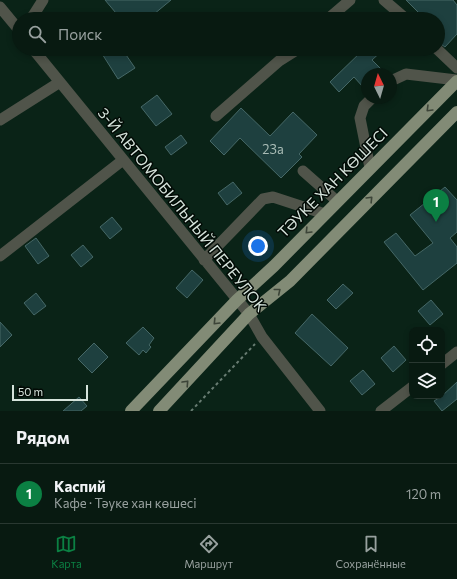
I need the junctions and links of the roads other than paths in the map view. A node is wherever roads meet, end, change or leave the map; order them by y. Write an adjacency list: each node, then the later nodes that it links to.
1 (44, 0): 5 (street)
2 (350, 0): 6 (street)
3 (384, 0): 7 (street)
4 (0, 7): 8 (street)
5 (36, 12)
6 (336, 12)
7 (398, 12)
8 (12, 22)
9 (39, 56): 15 (street, 3-Й АВТОМОБИЛЬНЫЙ ПЕРЕУЛОК)
10 (287, 56): 18 (street)
11 (444, 56): 12 (street)
12 (457, 68)
13 (397, 78): 14 (street)
14 (457, 80): 21 (main road, ТӘУКЕ ХАН КӨШЕСІ, one-way to 21)
15 (60, 82): 19 (street); 20 (street, 3-Й АВТОМОБИЛЬНЫЙ ПЕРЕУЛОК)
16 (366, 104): 21 (street)
17 (457, 112): 28 (main road, one-way to 17)
18 (216, 116)
19 (0, 120)
20 (123, 160): 25 (street); 26 (street, 3-Й АВТОМОБИЛЬНЫЙ ПЕРЕУЛОК)
21 (370, 168): 23 (main road, ТӘУКЕ ХАН КӨШЕСІ)
22 (303, 171): 23 (street)
23 (337, 201): 24 (main road, ТӘУКЕ ХАН КӨШЕСІ)
24 (325, 214): 26 (street); 27 (main road, ТӘУКЕ ХАН КӨШЕСІ, one-way to 27)
25 (0, 256)
26 (204, 260): 27 (street, 3-Й АВТОМОБИЛЬНЫЙ ПЕРЕУЛОК)
27 (237, 300): 28 (street, 3-Й АВТОМОБИЛЬНЫЙ ПЕРЕУЛОК); 32 (main road, ТӘУКЕ ХАН КӨШЕСІ, one-way to 32)
28 (249, 314): 33 (main road, one-way to 28); 34 (street, 3-Й АВТОМОБИЛЬНЫЙ ПЕРЕУЛОК)
29 (456, 355): 30 (street)
30 (444, 363)
31 (409, 389): 35 (street)
32 (131, 411)
33 (159, 411)
34 (320, 411)
35 (381, 411)

